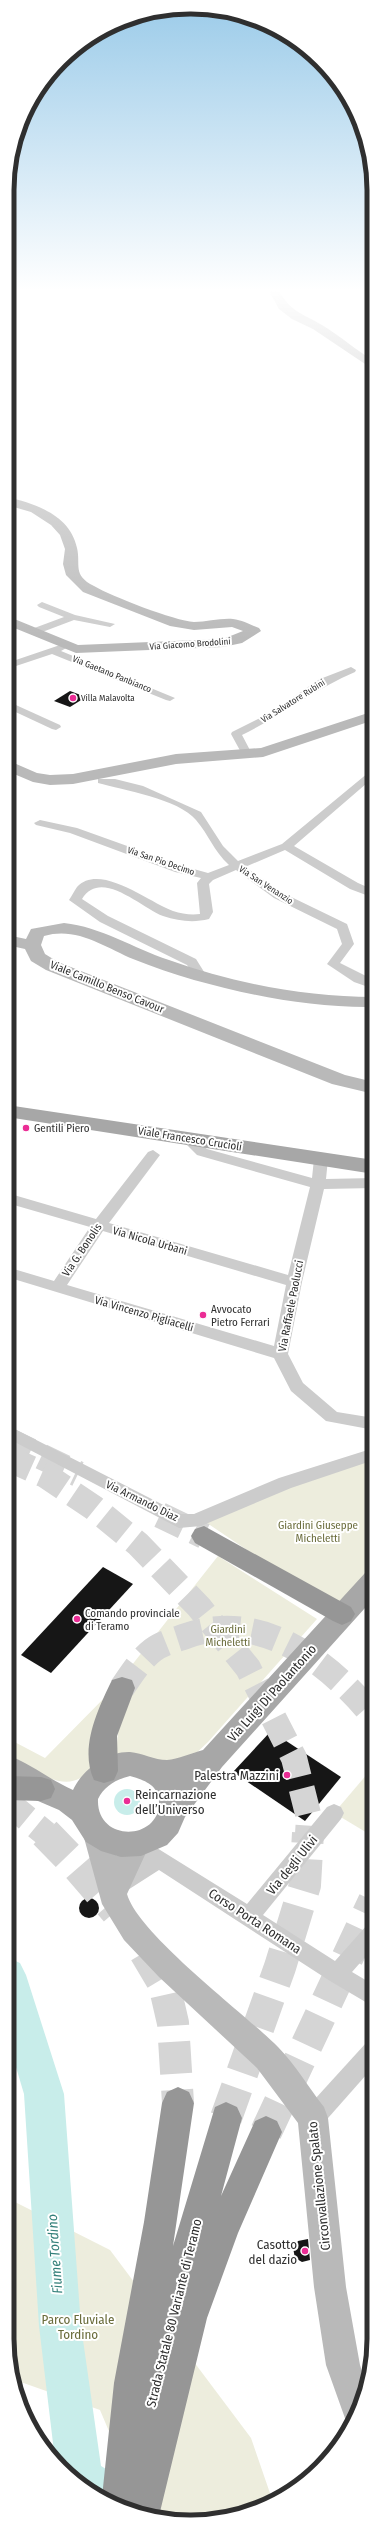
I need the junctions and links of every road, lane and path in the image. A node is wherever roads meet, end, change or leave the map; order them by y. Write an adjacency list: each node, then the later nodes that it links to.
1 (14, 503): 7 (main road, Via Giacomo Brodolini)
2 (42, 605): 3 (street)
3 (73, 617): 5 (street); 6 (street)
4 (14, 623): 6 (main road, Via Giacomo Brodolini)
5 (110, 624)
6 (33, 632): 7 (main road, Via Giacomo Brodolini)
7 (68, 646): 8 (street, Via Gaetano Panbianco)
8 (54, 651): 9 (street, Via Gaetano Panbianco); 11 (street, Via Gaetano Panbianco)
9 (14, 664)
10 (351, 670): 15 (street, Via Salvatore Rubini)
11 (170, 698)
12 (14, 707): 14 (street)
13 (367, 717): 15 (main road)
14 (56, 727)
15 (247, 754): 16 (main road)
16 (14, 768)
17 (367, 777): 20 (street, Via San Pio Decimo)
18 (102, 781): 21 (street, Via San Venanzio)
19 (40, 823): 22 (street, Via San Pio Decimo)
20 (286, 846): 21 (street, Via San Pio Decimo); 23 (street)
21 (236, 866): 22 (street, Via San Pio Decimo); 27 (street, Via San Venanzio)
22 (209, 877): 26 (street)
23 (367, 891)
24 (14, 941): 25 (main road)
25 (32, 945): 26 (main road); 29 (main road, Viale Camillo Benso Cavour)
26 (200, 976): 28 (main road)
27 (367, 982)
28 (367, 1001)
29 (367, 1086)
30 (14, 1112): 31 (main road, Viale Francesco Crucioli)
31 (188, 1139): 33 (main road, Viale Francesco Crucioli); 36 (street)
32 (153, 1155): 38 (street, Via G. Bonolis)
33 (321, 1159): 34 (main road, Viale Francesco Crucioli); 36 (street, Via Raffaele Paolucci)
34 (367, 1166)
35 (367, 1183): 36 (street)
36 (318, 1184): 40 (street, Via Raffaele Paolucci)
37 (14, 1200): 38 (street, Via Nicola Urbani)
38 (99, 1226): 40 (street, Via Nicola Urbani); 41 (street, Via G. Bonolis)
39 (14, 1274): 41 (street, Via Vincenzo Pigliacelli)
40 (294, 1282): 42 (street, Via Raffaele Paolucci)
41 (57, 1288): 42 (street, Via Vincenzo Pigliacelli)
42 (280, 1354): 43 (street, Via Raffaele Paolucci)
43 (367, 1423)
44 (14, 1436): 45 (street, Via Armando Diaz)
45 (367, 1456)
46 (204, 1536): 48 (highway)
47 (367, 1587): 48 (main road, Via Luigi Di Paolantonio)
48 (342, 1614): 50 (main road, Via Luigi Di Paolantonio)
49 (122, 1688): 55 (highway)
50 (212, 1759): 52 (main road); 56 (main road, Via Luigi Di Paolantonio)
51 (14, 1771): 54 (main road)
52 (155, 1771): 55 (main road); 56 (main road)
53 (14, 1789): 54 (highway)
54 (46, 1791): 55 (main road)
55 (93, 1801): 58 (main road); 59 (main road, Circonvallazione Spalato)
56 (174, 1810): 58 (main road)
57 (334, 1813): 60 (street, Via degli Ulivi)
58 (147, 1851): 59 (main road); 60 (street, Corso Porta Romana)
59 (114, 1892): 67 (main road, Circonvallazione Spalato)
60 (249, 1917): 62 (street, Corso Porta Romana)
61 (367, 1940): 62 (street)
62 (337, 1974): 63 (street, Corso Porta Romana)
63 (367, 1993)
64 (367, 2058): 67 (street)
65 (178, 2102): 69 (highway)
66 (226, 2118): 69 (highway, Strada Statale 80 Variante di Teramo)
67 (313, 2118): 70 (main road, Circonvallazione Spalato)
68 (266, 2132): 69 (highway)
69 (152, 2391): 71 (highway); 72 (highway, Strada Statale 80 Variante di Teramo); 73 (highway)
70 (356, 2402)
71 (120, 2501)
72 (130, 2504)
73 (142, 2508)

